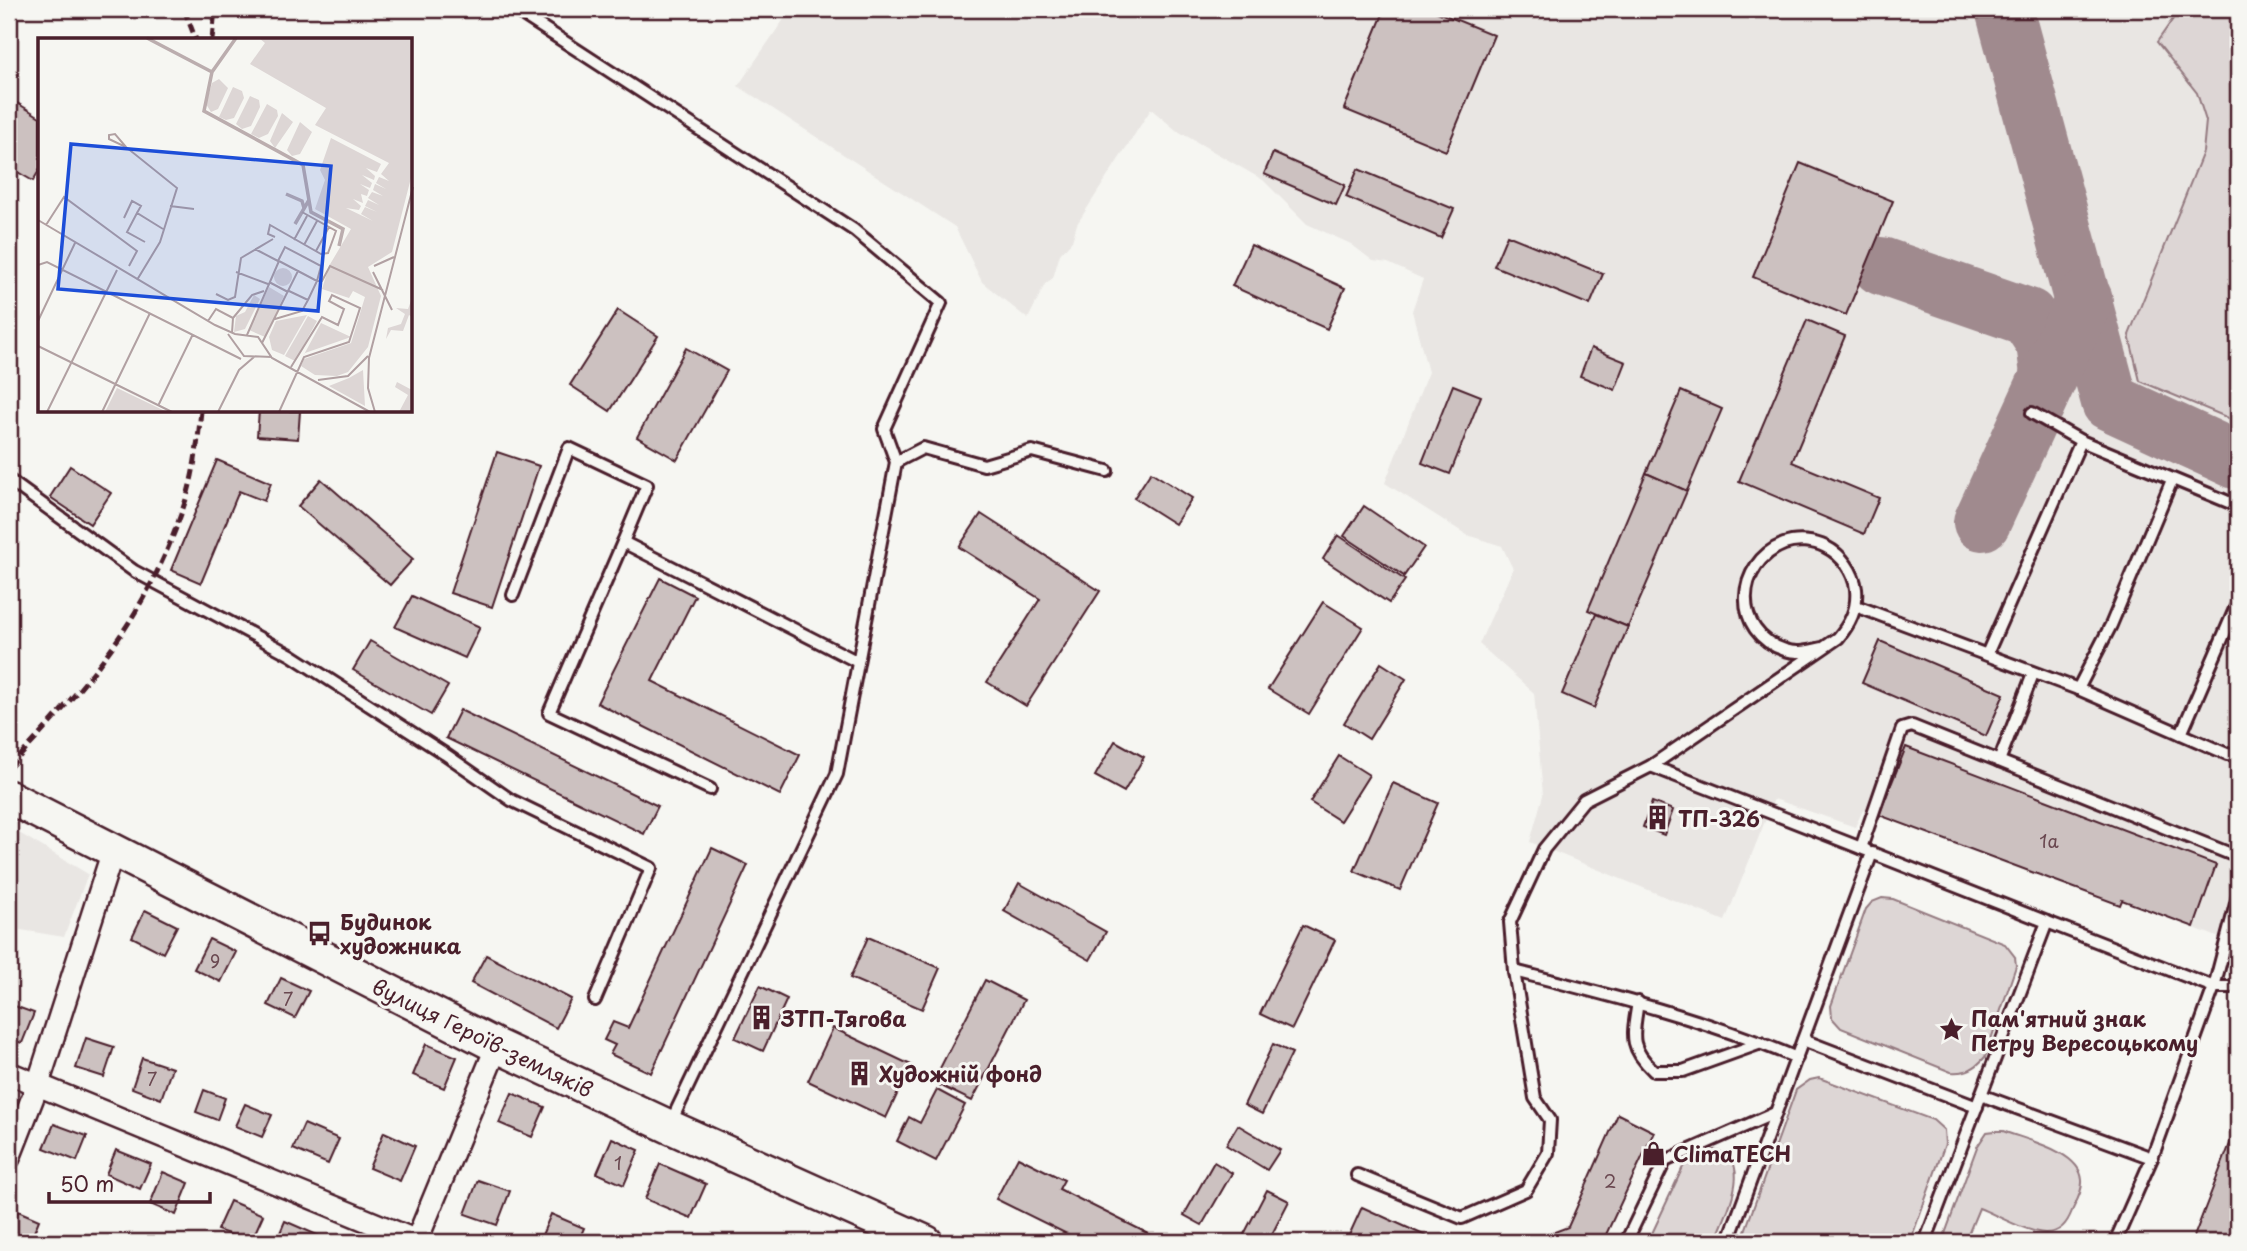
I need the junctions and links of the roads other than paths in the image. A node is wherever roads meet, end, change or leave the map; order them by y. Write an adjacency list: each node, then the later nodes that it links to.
1 (514, 9): 4 (lane)
2 (2032, 413): 3 (lane)
3 (2081, 441): 7 (lane); 14 (lane)
4 (896, 462): 5 (lane); 15 (lane)
5 (1107, 471)
6 (9, 480): 33 (lane)
7 (2172, 480): 8 (lane); 17 (lane)
8 (2238, 506)
9 (623, 542): 10 (lane); 15 (lane); 22 (lane)
10 (513, 595)
11 (2238, 602): 18 (lane)
12 (1856, 606): 13 (lane); 13 (lane); 14 (lane)
13 (1822, 648): 21 (lane)
14 (1987, 654): 16 (lane)
15 (858, 662): 44 (lane)
16 (2033, 674): 17 (lane); 20 (lane)
17 (2078, 689): 18 (lane)
18 (2181, 734): 19 (lane)
19 (2238, 755)
20 (2000, 761): 24 (lane); 27 (lane)
21 (1651, 766): 24 (lane); 30 (lane)
22 (710, 789)
23 (9, 797): 25 (main road, вулиця Героїв-земляків)
24 (1861, 848): 26 (lane)
25 (113, 851): 37 (main road, вулиця Героїв-земляків); 40 (street)
26 (1872, 853): 29 (lane); 35 (lane)
27 (2238, 857)
28 (2238, 896): 31 (lane)
29 (2047, 922): 31 (lane); 41 (lane)
30 (1514, 971): 34 (lane); 47 (lane)
31 (2214, 987): 32 (lane); 46 (lane)
32 (2238, 988)
33 (595, 1000)
34 (1638, 1002): 36 (lane); 36 (lane)
35 (1803, 1040): 38 (lane); 42 (lane)
36 (1761, 1042): 38 (lane)
37 (497, 1046): 44 (main road, вулиця Героїв-земляків); 48 (street)
38 (1797, 1058): 43 (lane)
39 (9, 1073): 40 (street)
40 (38, 1084): 45 (street); 48 (street)
41 (1981, 1095): 42 (lane); 46 (lane)
42 (1976, 1107): 52 (lane)
43 (1775, 1113): 50 (lane); 51 (lane)
44 (668, 1126): 49 (main road, вулиця Героїв-земляків)
45 (9, 1158)
46 (2152, 1158): 53 (lane)
47 (1357, 1175)
48 (417, 1242)
49 (926, 1242)
50 (1626, 1242)
51 (1728, 1242)
52 (1925, 1242)
53 (2115, 1242)

